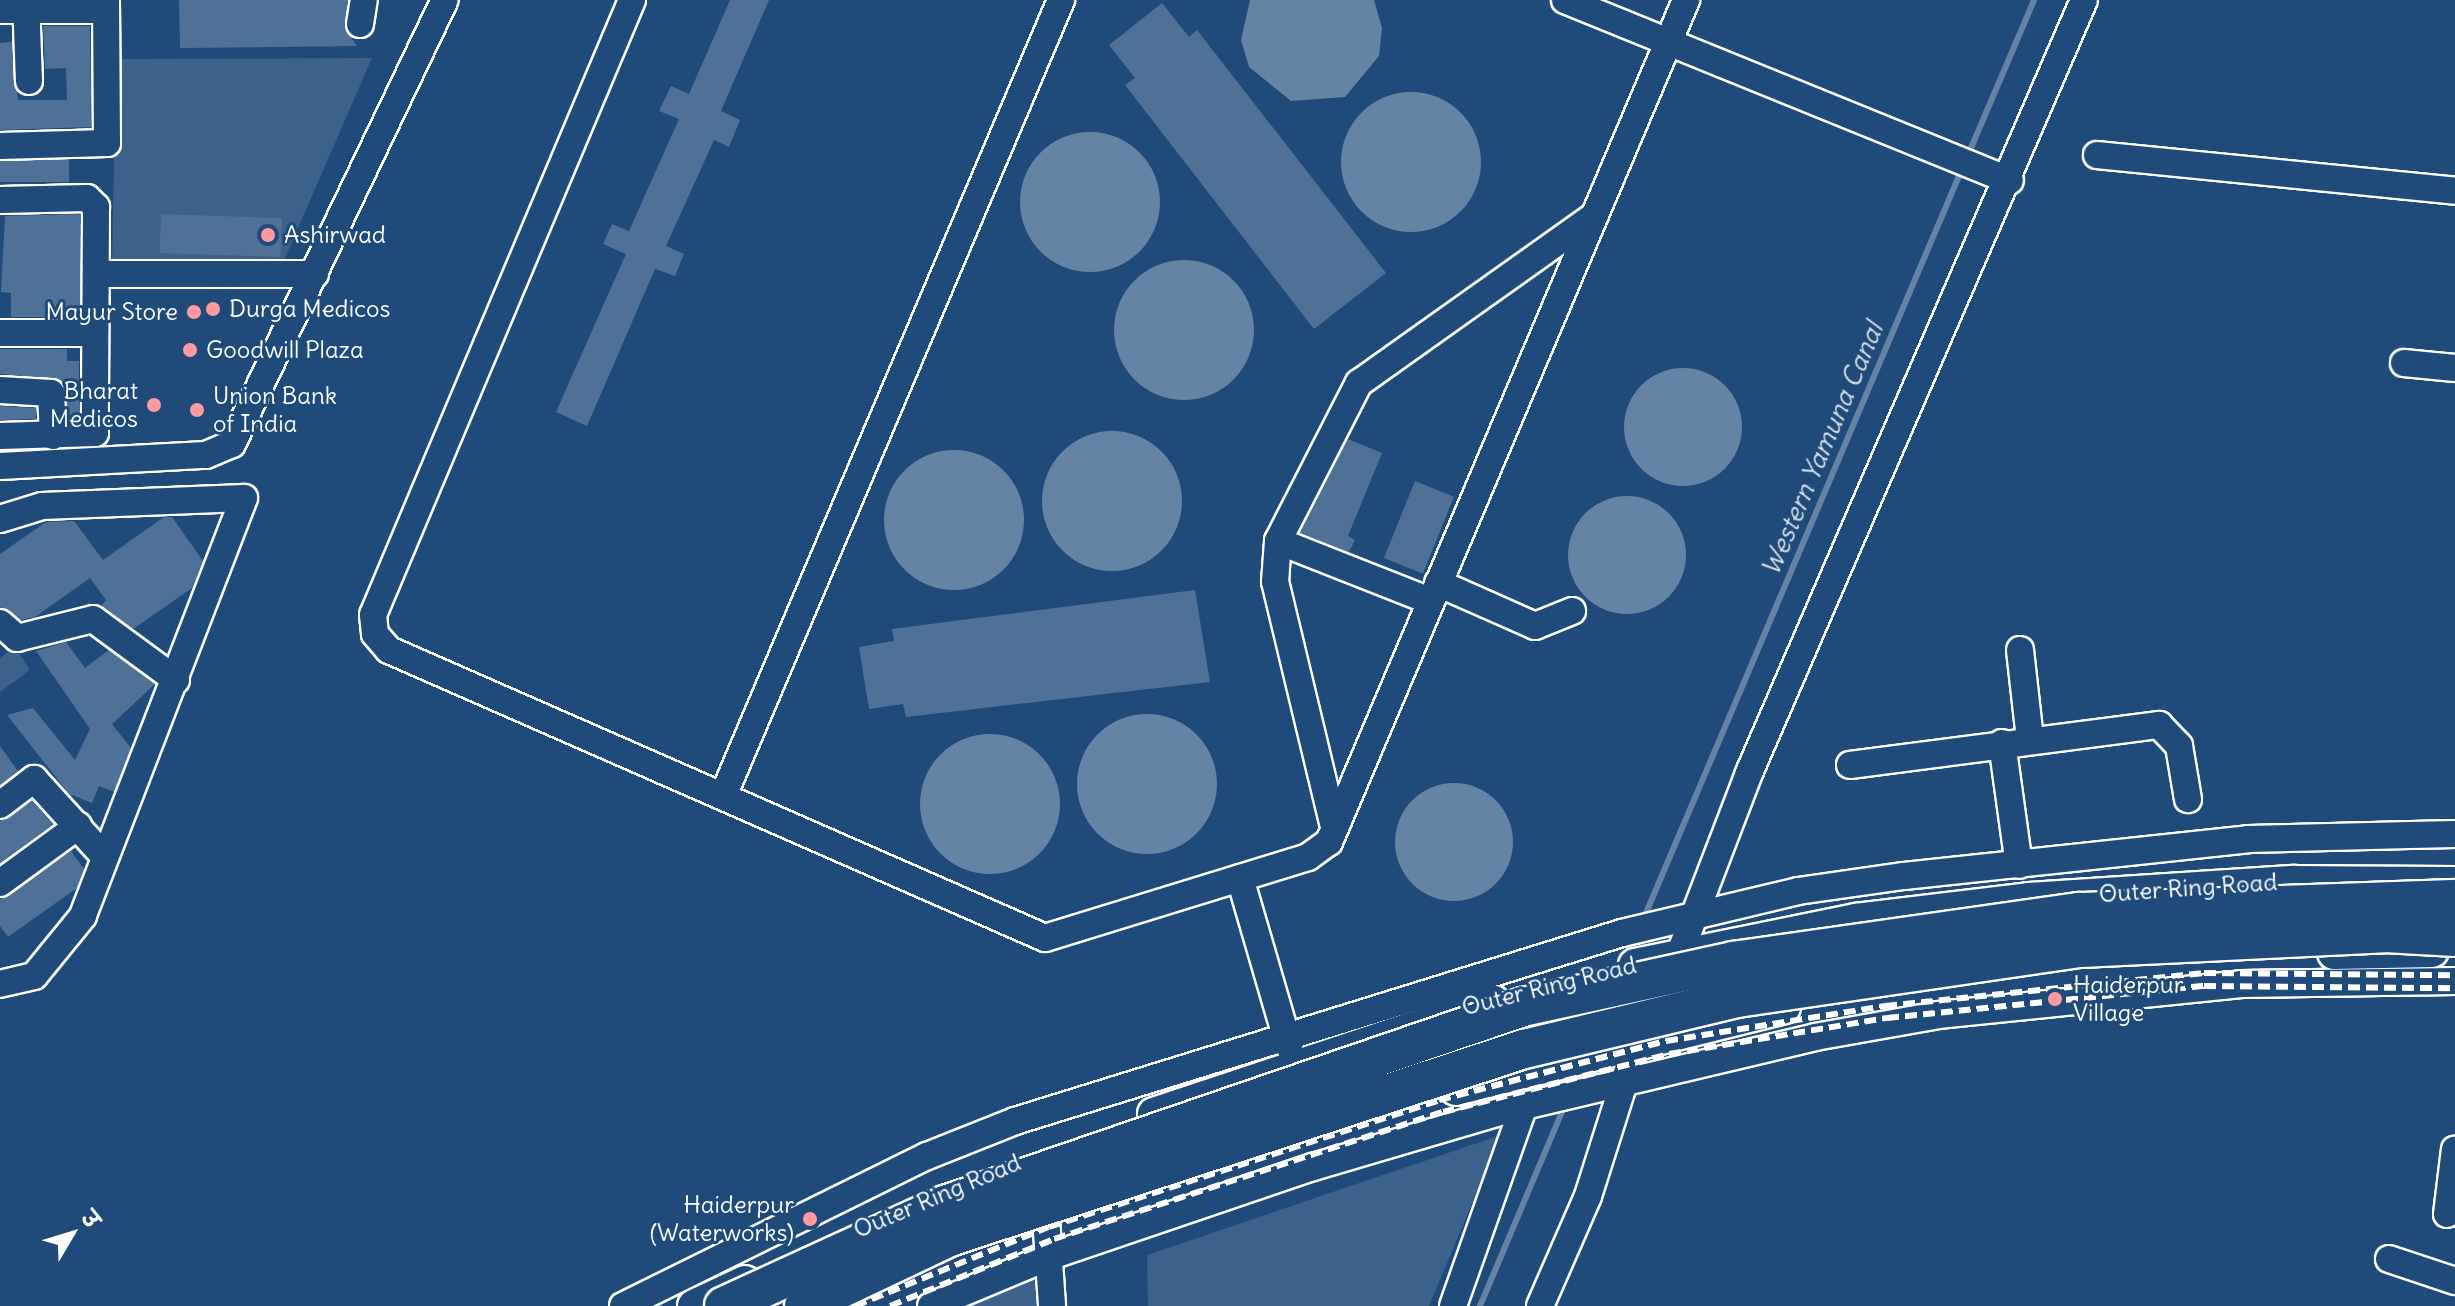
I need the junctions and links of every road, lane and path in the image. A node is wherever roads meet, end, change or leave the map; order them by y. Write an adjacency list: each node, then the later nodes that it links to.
1 (445, 0): 19 (street)
2 (632, 0): 38 (street)
3 (1061, 0): 38 (street)
4 (1565, 0): 10 (street)
5 (1686, 0): 10 (street)
6 (2084, 0): 14 (street)
7 (26, 5): 8 (street); 9 (street); 11 (street)
8 (106, 5): 12 (street)
9 (0, 10)
10 (1668, 44): 14 (street); 17 (street)
11 (29, 81)
12 (0, 146)
13 (2097, 155): 15 (street)
14 (2010, 181): 51 (street)
15 (2455, 191)
16 (0, 200): 18 (street)
17 (1594, 216): 29 (street); 30 (street)
18 (96, 274): 19 (street); 21 (street)
19 (315, 274): 27 (street)
20 (0, 333): 21 (street)
21 (95, 333): 26 (street)
22 (2404, 363): 23 (street)
23 (2455, 368)
24 (0, 390): 26 (street)
25 (0, 436): 26 (street)
26 (53, 436)
27 (0, 466)
28 (0, 519): 34 (street)
29 (1278, 541): 30 (street); 42 (street)
30 (1434, 592): 31 (street); 42 (street)
31 (1572, 611)
32 (0, 623): 34 (street)
33 (2020, 650): 35 (street)
34 (176, 680): 44 (street)
35 (2030, 739): 36 (street); 39 (street)
36 (2002, 743): 37 (street); 45 (street)
37 (1850, 765)
38 (723, 796): 46 (street)
39 (2188, 799)
40 (0, 805): 41 (street)
41 (78, 826): 44 (street); 47 (street)
42 (1334, 827): 46 (street)
43 (2455, 834): 45 (street)
44 (105, 857): 56 (street)
45 (2019, 865): 51 (street)
46 (1240, 878): 58 (street)
47 (0, 883)
48 (2455, 883): 49 (main road, Outer Ring Road)
49 (2175, 889): 54 (main road, Outer Ring Road); 55 (main road)
50 (2455, 899): 71 (highway, Outer Ring Road, bridge)
51 (1692, 915): 54 (street); 58 (street)
52 (2455, 937): 72 (highway, Outer Ring Road, bridge)
53 (2455, 951): 55 (main road)
54 (1680, 953): 60 (main road, Outer Ring Road)
55 (2180, 957): 59 (main road)
56 (5, 976)
57 (2455, 981): 61 (street)
58 (1285, 1033): 60 (street); 69 (street)
59 (1636, 1044): 61 (street); 65 (main road)
60 (1295, 1065): 70 (main road, Outer Ring Road)
61 (1624, 1082): 62 (street); 77 (street)
62 (1524, 1106): 66 (street); 76 (street)
63 (2455, 1149): 64 (street)
64 (2447, 1214)
65 (1046, 1217): 66 (street); 73 (main road)
66 (1048, 1257): 74 (street); 75 (street)
67 (2389, 1259): 68 (street)
68 (2455, 1281)
69 (623, 1306)
70 (694, 1306)
71 (724, 1306)
72 (804, 1306)
73 (827, 1306)
74 (931, 1306)
75 (1052, 1306)
76 (1453, 1306)
77 (1540, 1306)

